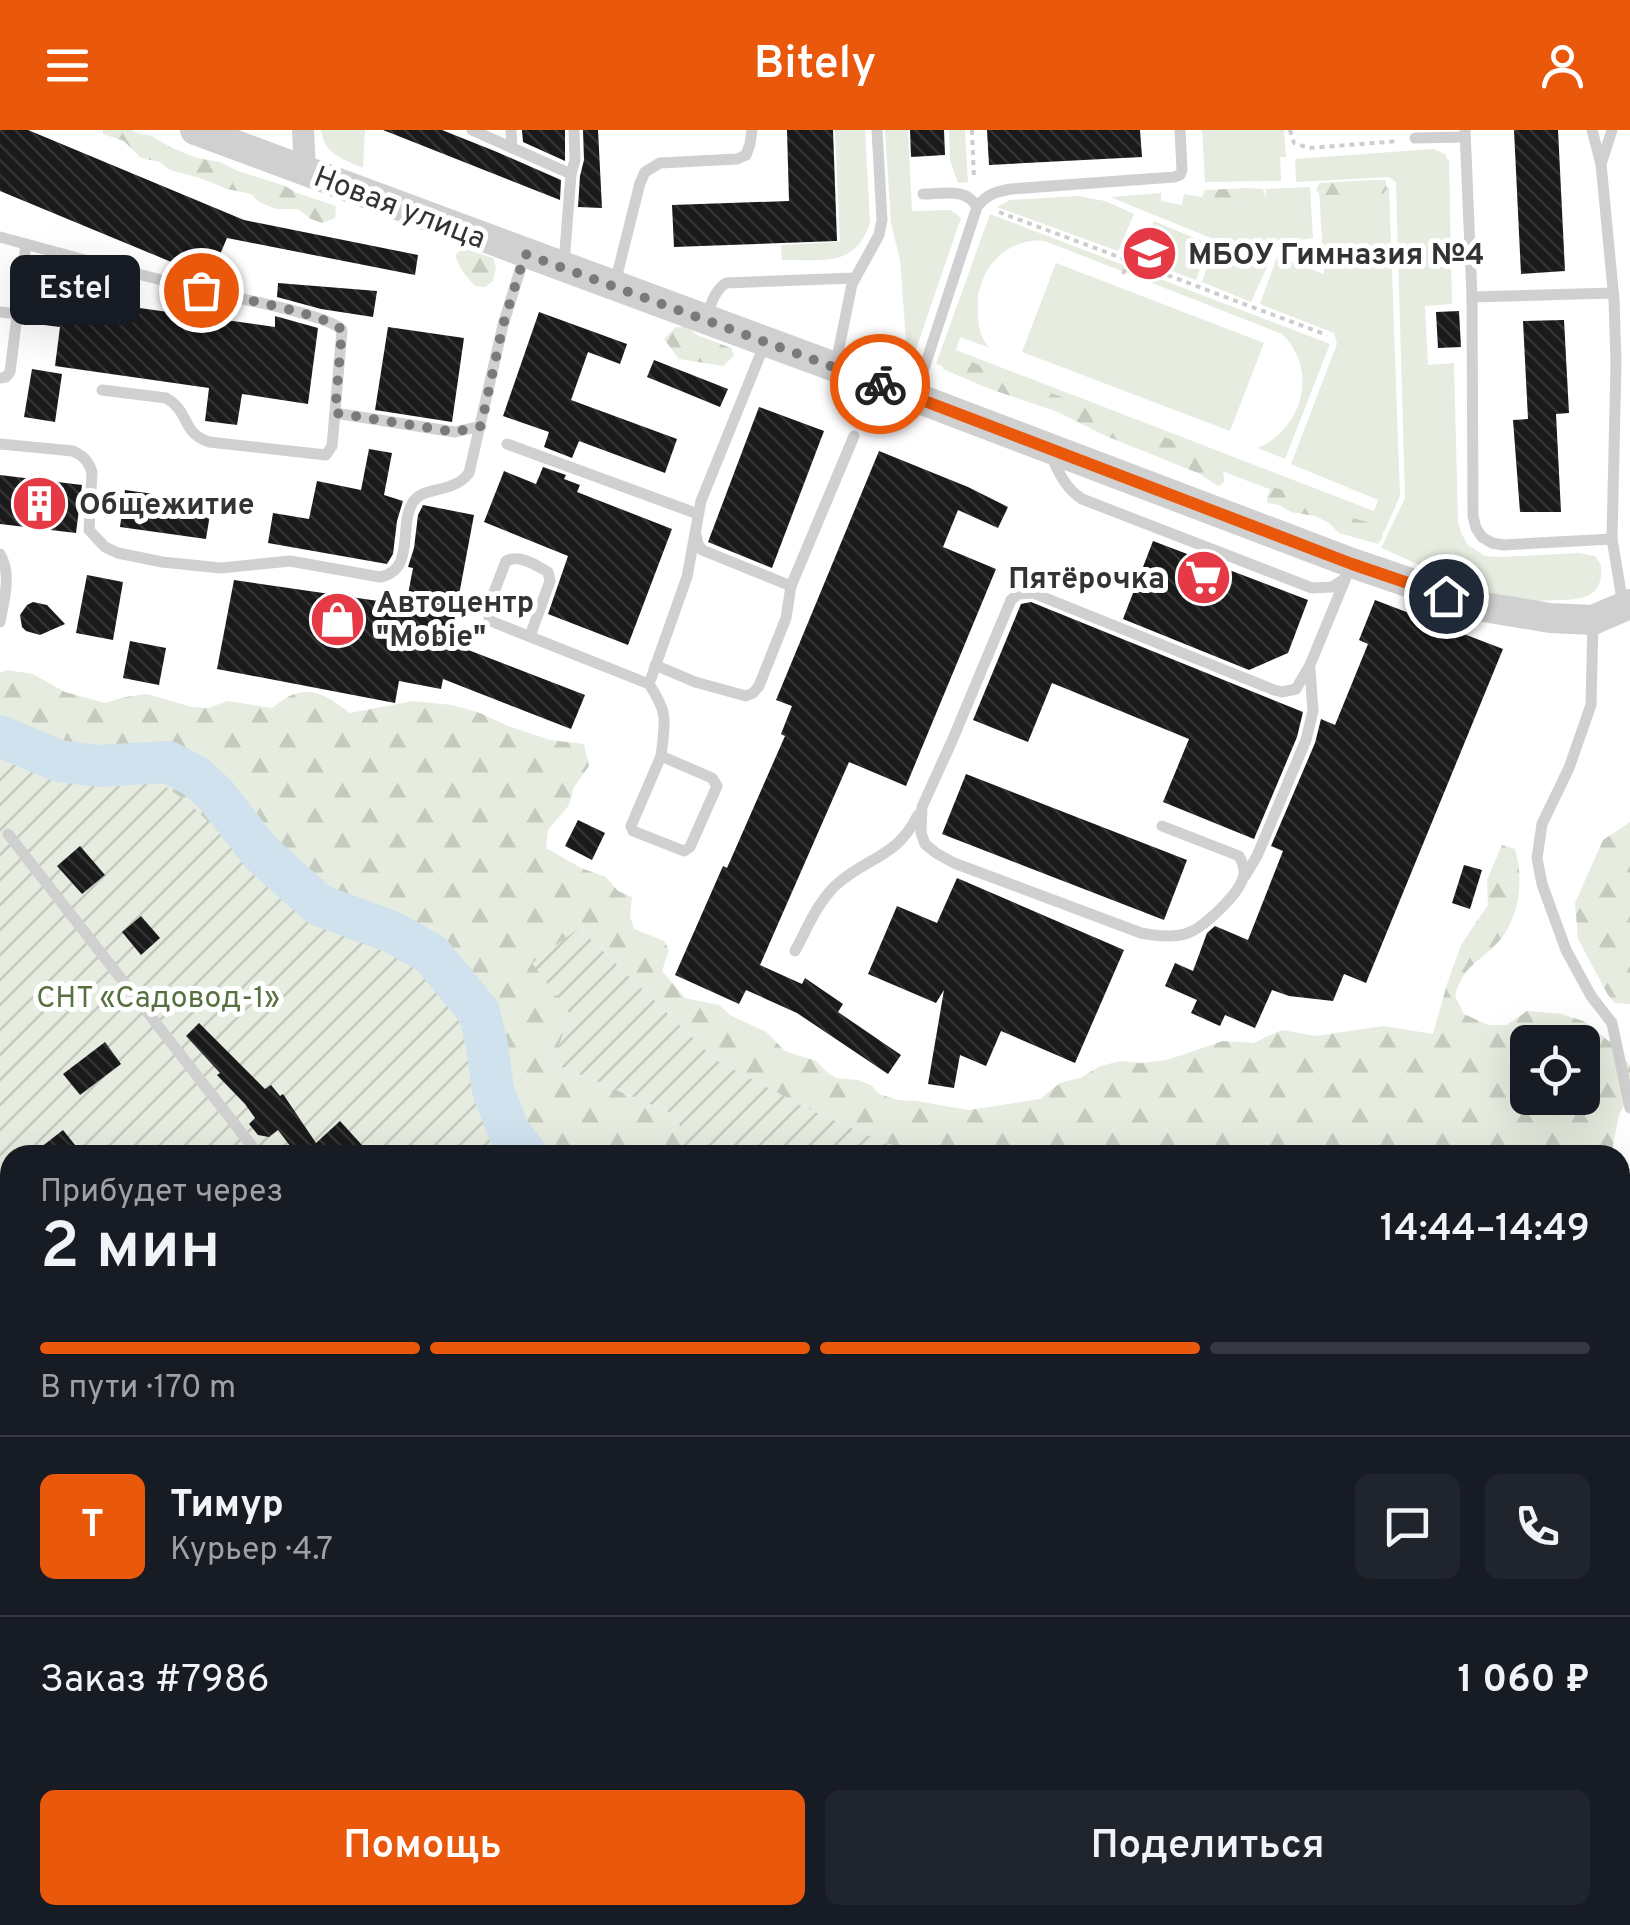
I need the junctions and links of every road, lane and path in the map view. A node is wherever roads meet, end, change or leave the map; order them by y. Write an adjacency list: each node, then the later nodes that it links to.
1 (304, 130): 17 (street)
2 (472, 130): 15 (lane)
3 (511, 130): 15 (lane)
4 (574, 130): 18 (lane)
5 (752, 130): 28 (lane)
6 (877, 130): 27 (lane)
7 (972, 130): 20 (path)
8 (1180, 130): 20 (lane)
9 (1290, 130): 14 (path)
10 (1592, 130): 16 (lane)
11 (1612, 130): 16 (lane)
12 (202, 131): 17 (street, Новая улица)
13 (1465, 134): 14 (lane); 30 (lane)
14 (1415, 138)
15 (512, 148): 18 (lane)
16 (1601, 164): 29 (lane)
17 (305, 171): 23 (street, Новая улица)
18 (572, 174): 25 (lane)
19 (922, 194): 20 (lane)
20 (978, 207): 24 (path); 41 (lane)
21 (0, 238): 22 (lane)
22 (26, 244): 32 (lane); 42 (lane)
23 (525, 254): 25 (street, Новая улица); 43 (lane)
24 (1130, 261): 26 (path); 34 (path)
25 (563, 267): 28 (street, Новая улица)
26 (1124, 274)
27 (855, 278): 33 (lane); 38 (lane)
28 (614, 285): 33 (street, Новая улица)
29 (1614, 292): 30 (lane); 37 (lane)
30 (1472, 297): 51 (lane)
31 (0, 312): 32 (lane)
32 (17, 314): 39 (lane)
33 (706, 320): 35 (street, Новая улица)
34 (1327, 336)
35 (765, 343): 38 (street, Новая улица); 49 (lane)
36 (1630, 359): 37 (lane)
37 (1616, 362): 48 (lane)
38 (835, 367): 41 (street, Новая улица)
39 (0, 378)
40 (102, 390): 42 (lane)
41 (915, 397): 53 (street, Новая улица)
42 (335, 413): 43 (lane)
43 (481, 426): 45 (lane)
44 (854, 436): 54 (lane)
45 (0, 444)
46 (507, 444): 49 (lane)
47 (1630, 484): 48 (lane)
48 (1613, 487): 51 (lane)
49 (698, 514): 50 (lane)
50 (696, 531): 54 (lane); 59 (lane)
51 (1612, 538): 55 (lane)
52 (0, 554): 57 (lane)
53 (1349, 570): 56 (street, Новая улица); 60 (lane)
54 (791, 586): 59 (lane)
55 (1627, 604): 56 (street)
56 (1594, 620): 68 (lane)
57 (0, 622)
58 (530, 636): 58 (lane); 61 (lane)
59 (655, 664): 61 (lane)
60 (1310, 665): 63 (lane); 66 (lane)
61 (649, 684): 62 (lane)
62 (661, 756): 62 (lane)
63 (922, 806): 66 (lane); 67 (lane)
64 (1162, 826): 66 (lane)
65 (8, 834): 69 (lane)
66 (1244, 877)
67 (795, 952)
68 (1630, 1108)
69 (251, 1145)

